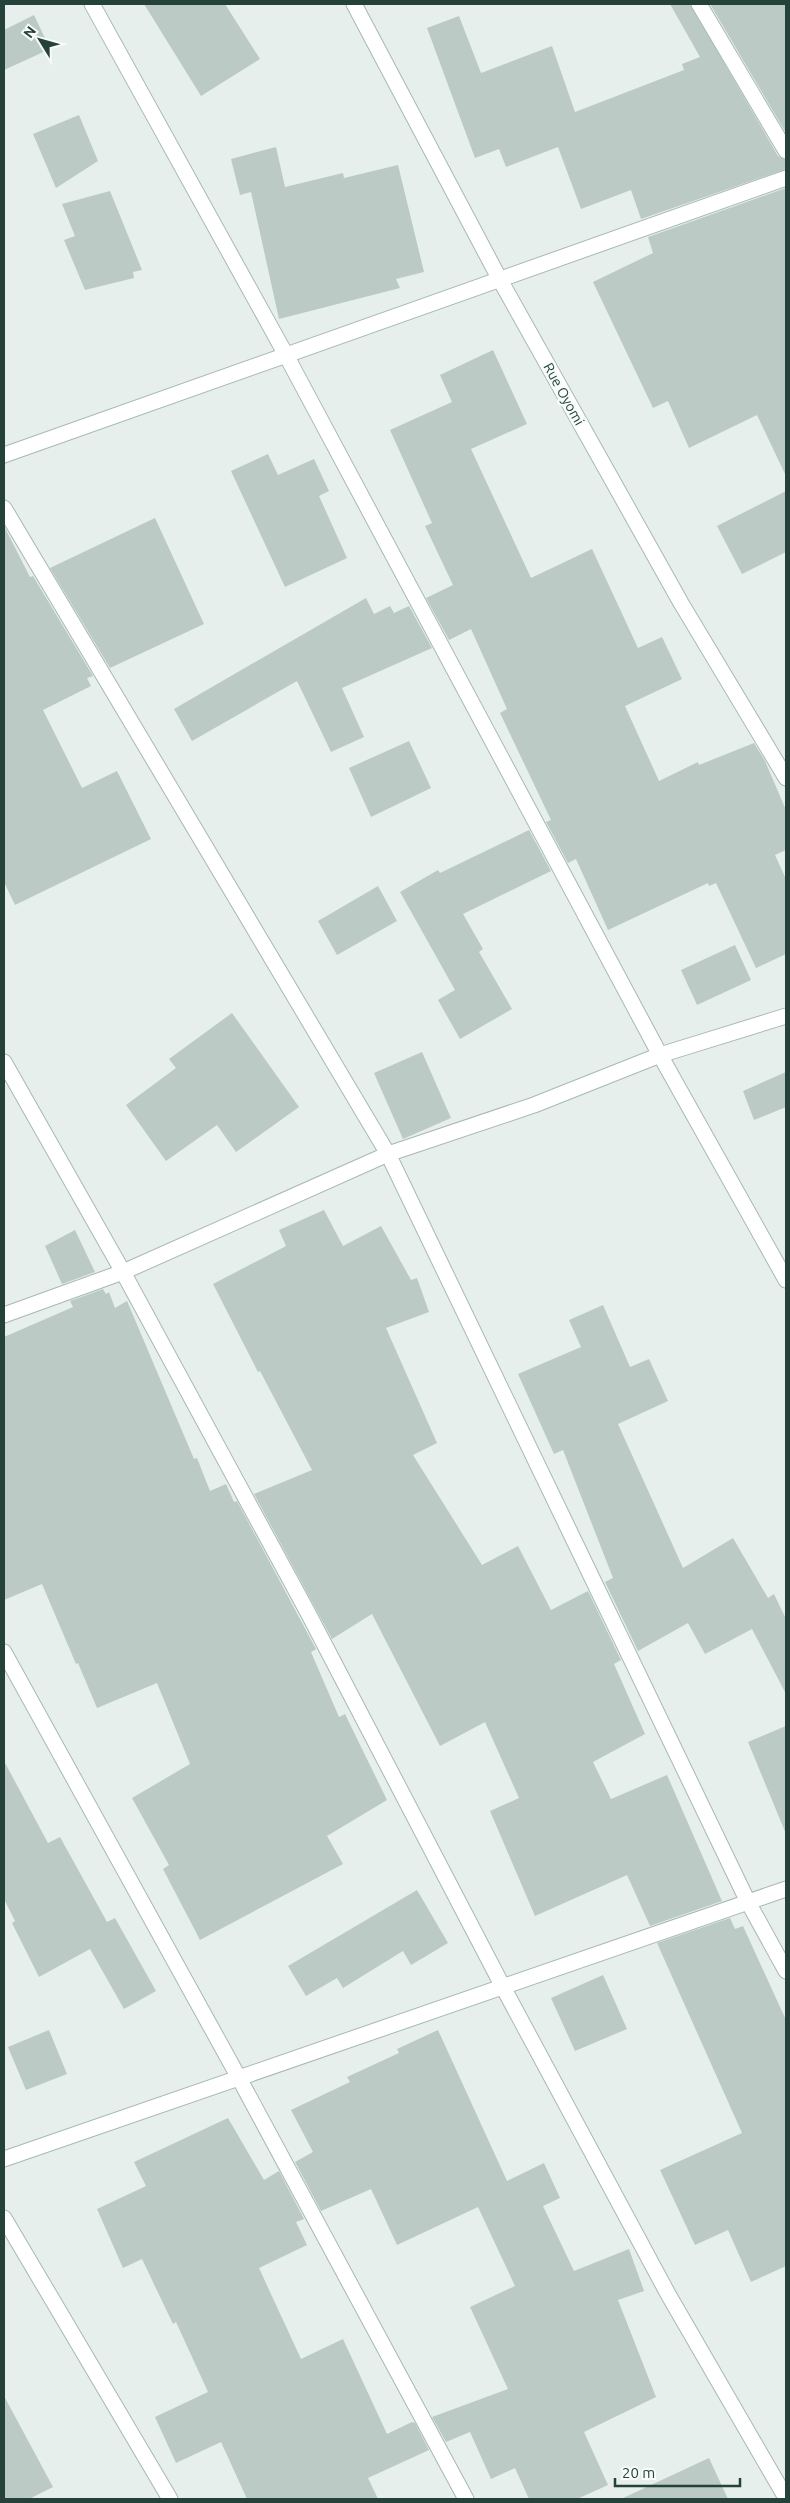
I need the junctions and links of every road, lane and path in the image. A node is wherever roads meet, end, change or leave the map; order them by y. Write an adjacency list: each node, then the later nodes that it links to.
1 (92, 4): 7 (street)
2 (354, 4): 6 (street, Rue Oyomi)
3 (700, 4): 4 (street)
4 (786, 151)
5 (786, 178): 6 (street)
6 (499, 278): 7 (street); 10 (street, Rue Oyomi)
7 (286, 355): 8 (street); 12 (street)
8 (4, 455)
9 (4, 508): 14 (street)
10 (786, 778)
11 (786, 1016): 12 (street)
12 (660, 1055): 14 (street); 16 (street)
13 (4, 1062): 15 (street)
14 (388, 1154): 15 (street); 20 (street)
15 (123, 1272): 17 (street); 22 (street)
16 (786, 1280)
17 (4, 1315)
18 (4, 1652): 23 (street)
19 (786, 1889): 20 (street)
20 (748, 1902): 21 (street); 22 (street)
21 (786, 1971)
22 (503, 1987): 23 (street); 26 (street)
23 (239, 2078): 24 (street); 28 (street)
24 (4, 2159)
25 (4, 2218): 27 (street)
26 (786, 2498)
27 (170, 2499)
28 (466, 2499)

